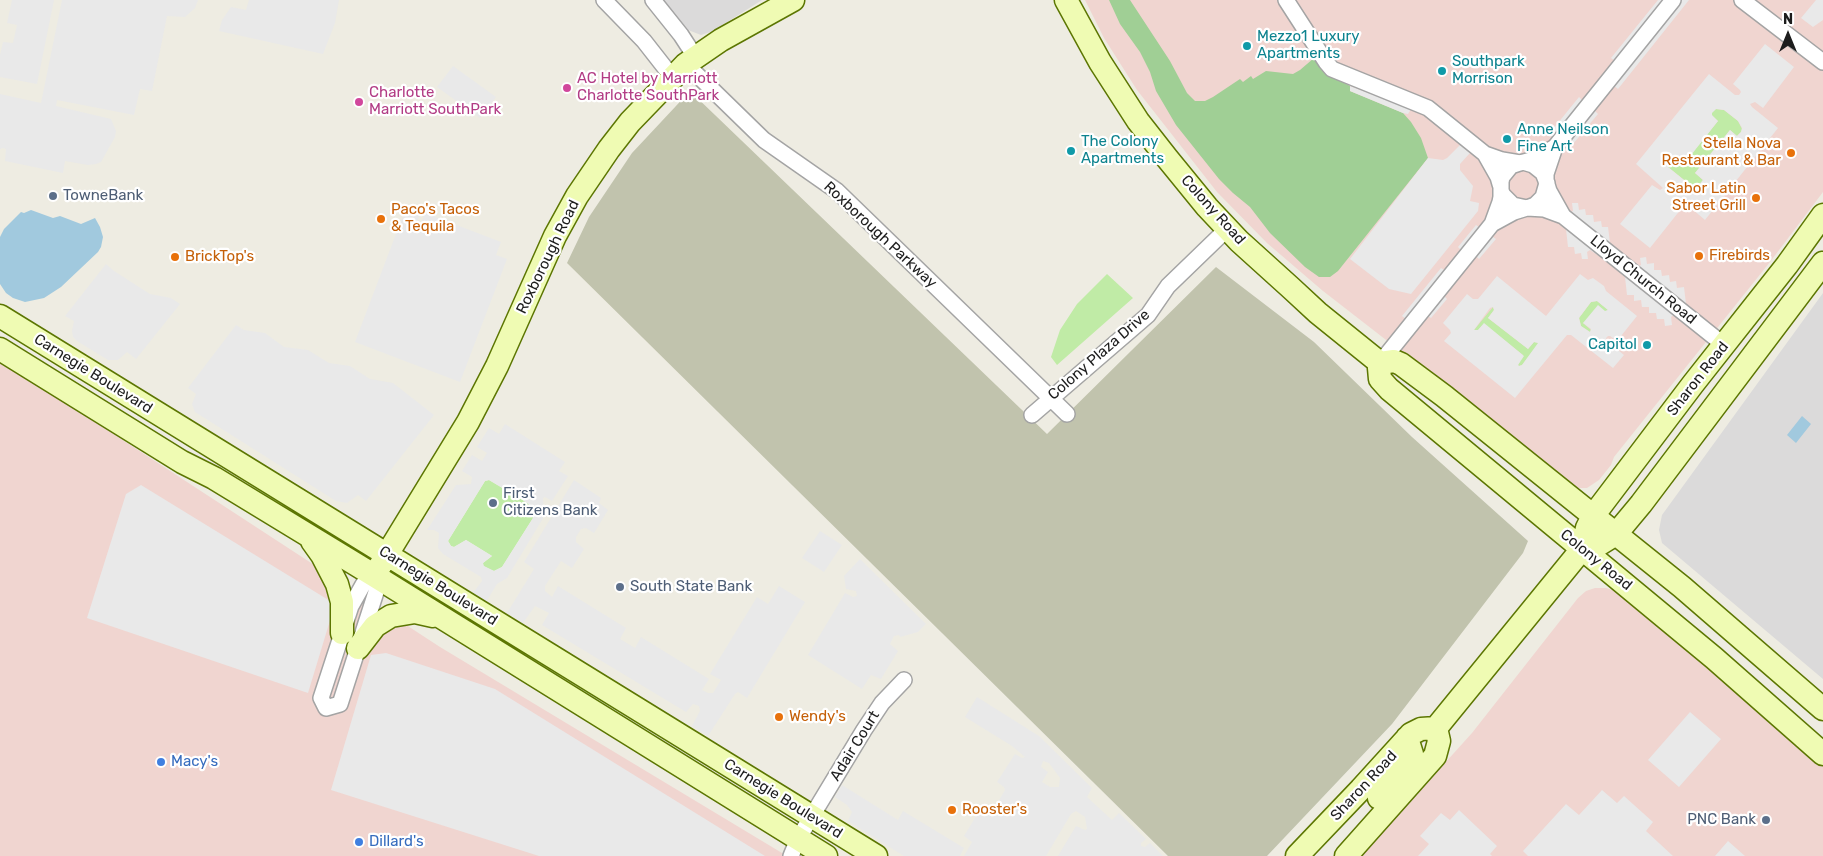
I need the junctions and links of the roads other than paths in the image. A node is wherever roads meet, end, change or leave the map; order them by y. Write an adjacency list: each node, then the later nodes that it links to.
1 (604, 0): 9 (street)
2 (653, 0): 9 (street)
3 (793, 0): 9 (street, Roxborough Road)
4 (1066, 0): 19 (street, Colony Road)
5 (1286, 0): 11 (street)
6 (1673, 0): 10 (street)
7 (1742, 0): 8 (street)
8 (1823, 62)
9 (685, 67): 25 (street, Roxborough Parkway); 32 (street, Roxborough Road)
10 (1555, 147): 12 (street); 13 (street)
11 (1485, 154): 12 (street); 14 (street)
12 (1520, 163): 13 (street); 14 (street)
13 (1546, 180): 15 (street); 17 (street, Lloyd Church Road)
14 (1501, 187): 15 (street); 18 (street)
15 (1527, 208): 17 (street, Lloyd Church Road); 18 (street)
16 (1823, 215): 22 (street, Sharon Road)
17 (1563, 216): 22 (street, Lloyd Church Road)
18 (1492, 224): 24 (street)
19 (1227, 229): 24 (street, Colony Road); 25 (street, Colony Plaza Drive)
20 (1823, 263): 30 (street, Sharon Road)
21 (0, 316): 32 (street, Carnegie Boulevard)
22 (1724, 345): 28 (street, Sharon Road)
23 (0, 349): 29 (street, Carnegie Boulevard)
24 (1380, 363): 28 (street); 31 (street, Colony Road)
25 (1051, 397): 26 (street, Roxborough Parkway); 27 (street, Colony Plaza Drive)
26 (1067, 414)
27 (1032, 415)
28 (1593, 516): 30 (street); 31 (street, Sharon Road)
29 (302, 532): 33 (street, Carnegie Boulevard); 35 (street)
30 (1616, 534): 31 (street, Sharon Road); 37 (street)
31 (1582, 549): 38 (street, Sharon Road); 40 (street, Colony Road)
32 (387, 554): 33 (street, Roxborough Road); 41 (street, Carnegie Boulevard)
33 (374, 576): 34 (street, Carnegie Boulevard); 35 (street); 35 (street)
34 (443, 619): 35 (street); 42 (street, Carnegie Boulevard)
35 (350, 641)
36 (904, 680): 41 (street, Adair Court)
37 (1823, 709)
38 (1436, 728): 39 (street, Sharon Road); 47 (street)
39 (1407, 738): 45 (street, Sharon Road); 46 (street)
40 (1823, 754)
41 (811, 816): 42 (street, Adair Court); 44 (street, Carnegie Boulevard)
42 (794, 847): 43 (street, Carnegie Boulevard)
43 (826, 856)
44 (876, 856)
45 (1297, 856)
46 (1336, 856)
47 (1346, 856)

